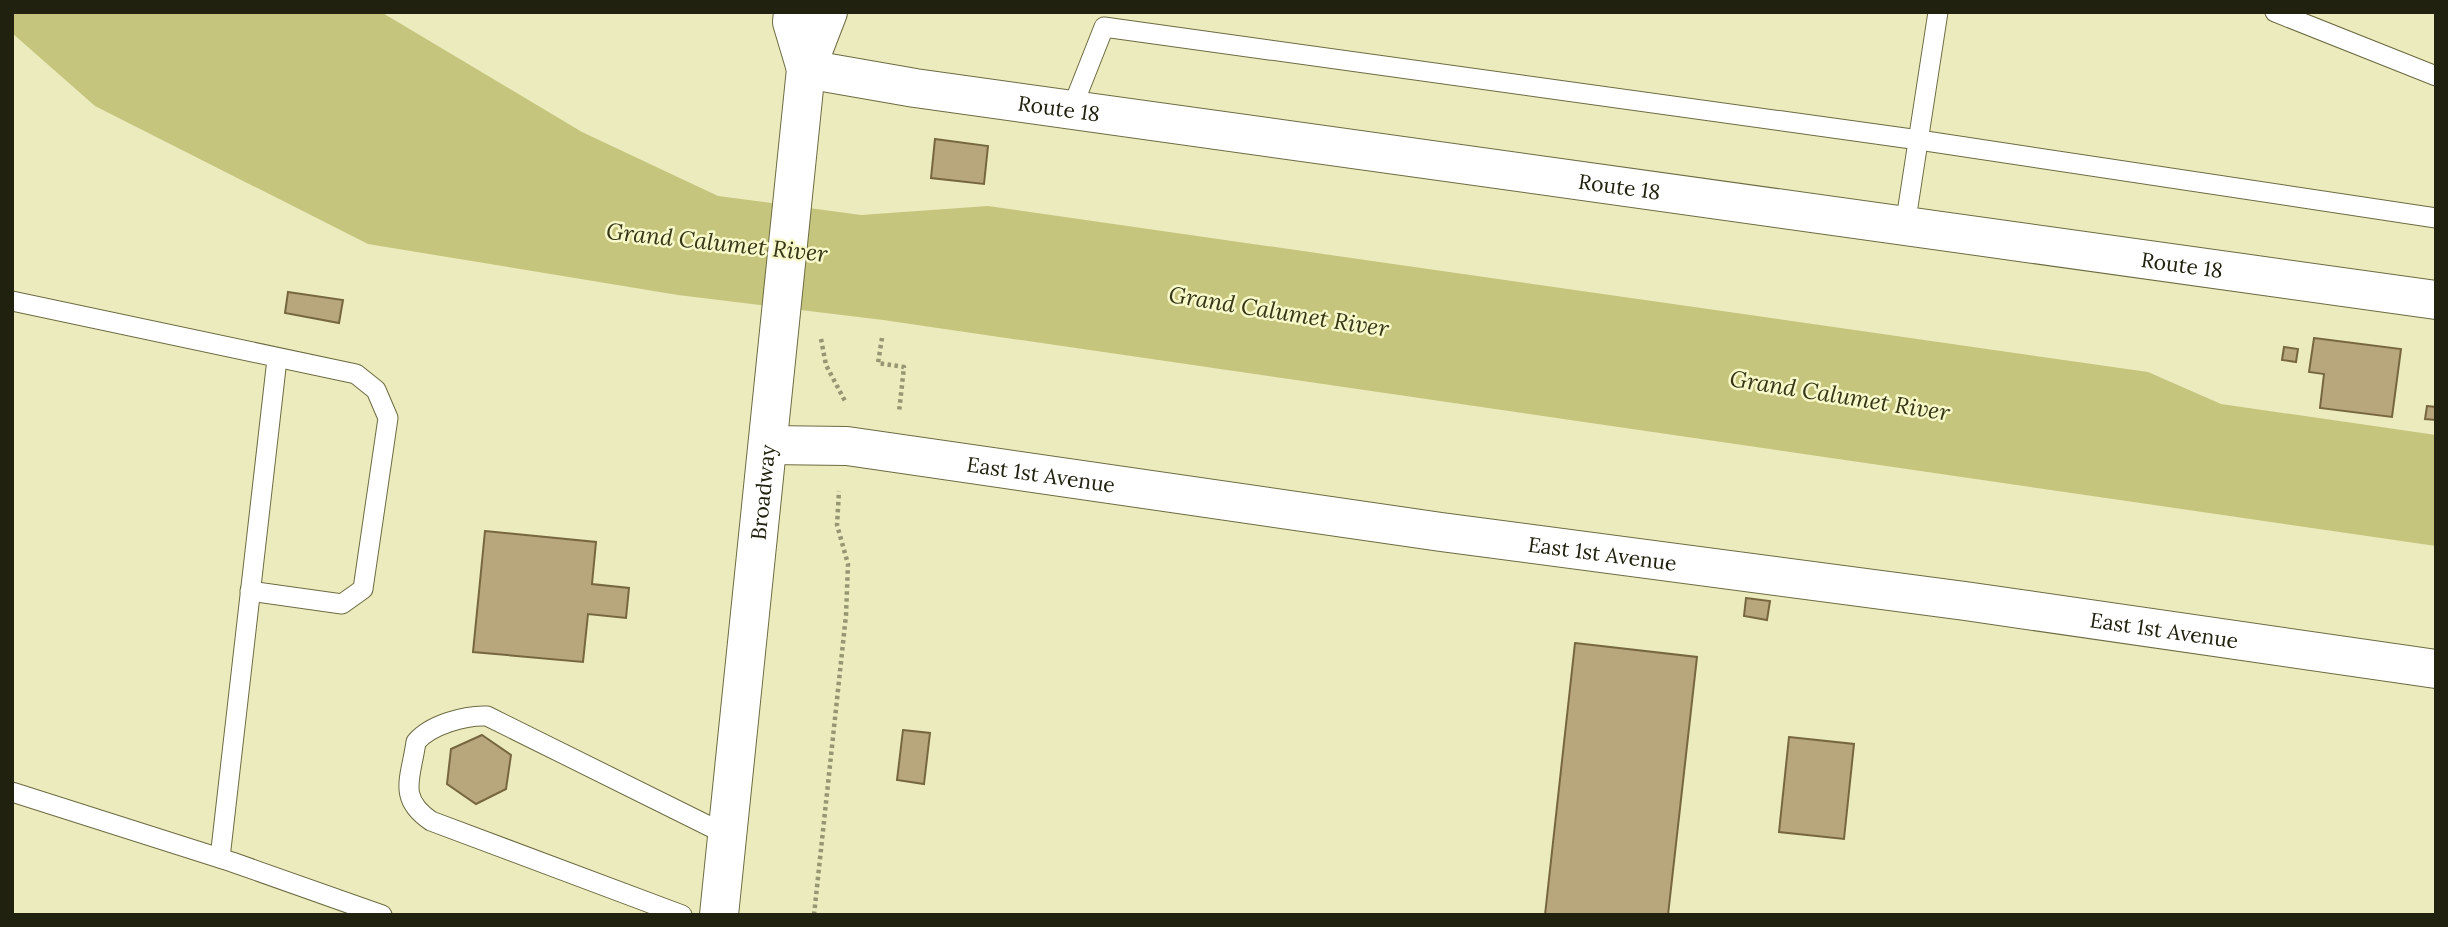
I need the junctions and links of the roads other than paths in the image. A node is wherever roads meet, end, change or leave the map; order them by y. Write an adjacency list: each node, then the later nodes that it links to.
1 (793, 12): 6 (street, Broadway)
2 (828, 12): 6 (street, Broadway)
3 (1938, 12): 9 (lane)
4 (2275, 12): 7 (lane)
5 (1106, 20): 8 (lane); 9 (lane)
6 (806, 69): 8 (street, Route 18); 15 (street, Broadway)
7 (2436, 76)
8 (1072, 108): 11 (street, Route 18)
9 (1919, 140): 10 (lane); 11 (lane)
10 (2436, 218)
11 (1905, 226): 12 (street, Route 18)
12 (2436, 300)
13 (12, 301): 14 (lane)
14 (277, 359): 16 (lane); 16 (lane)
15 (768, 445): 17 (street, East 1st Avenue); 19 (street, Broadway)
16 (250, 591): 20 (lane)
17 (2436, 669)
18 (12, 792): 20 (lane)
19 (727, 835): 22 (lane); 23 (street, Broadway)
20 (220, 858): 21 (lane)
21 (382, 915)
22 (682, 915)
23 (719, 915)

